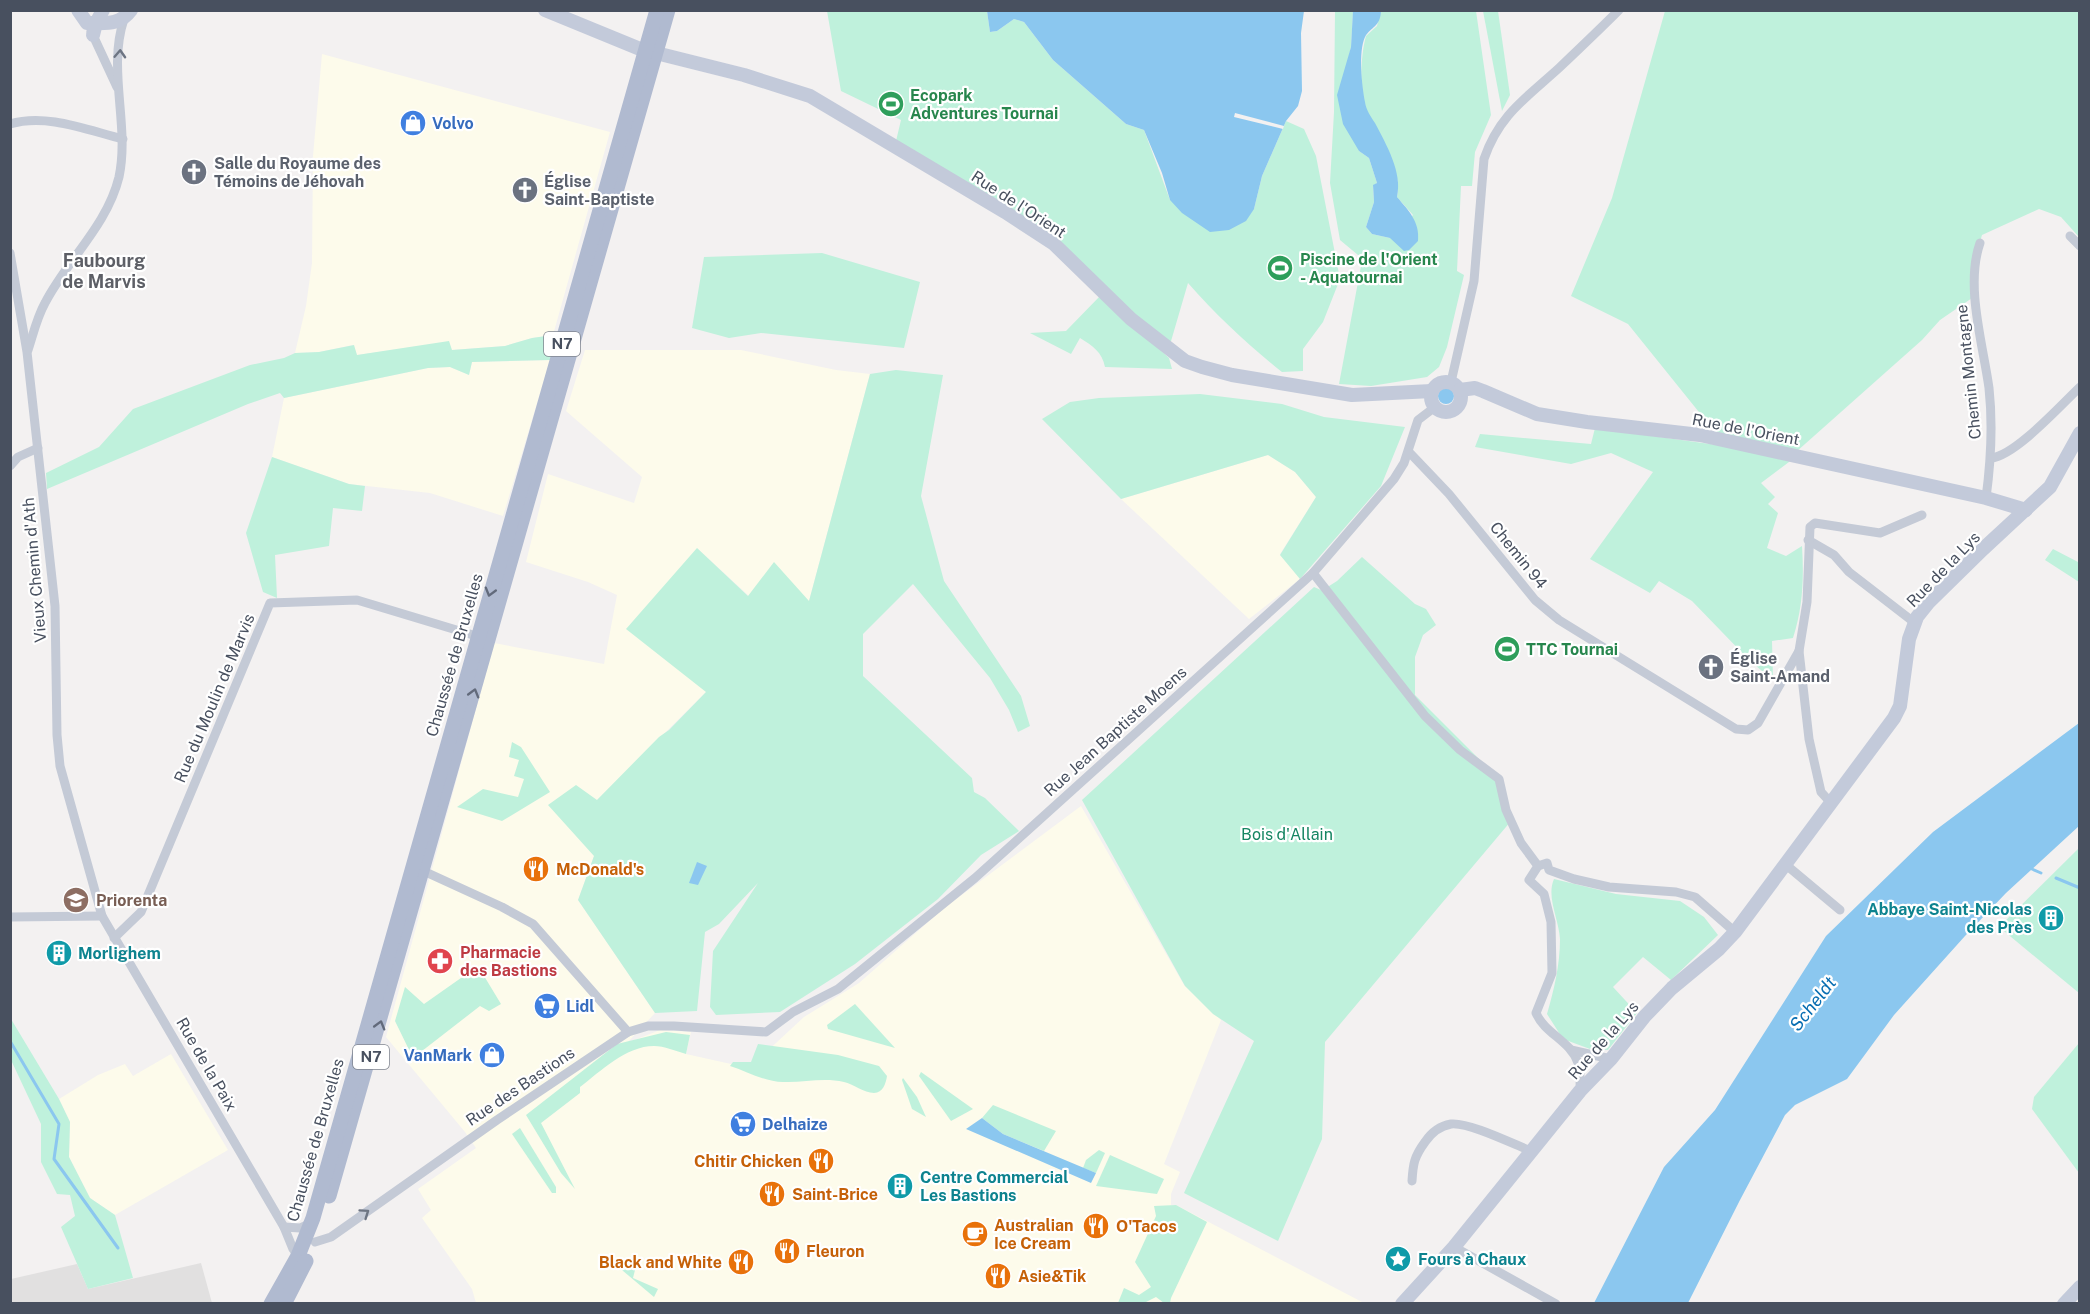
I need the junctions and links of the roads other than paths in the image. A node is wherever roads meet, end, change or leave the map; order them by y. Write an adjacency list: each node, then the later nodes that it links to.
1 (78, 10): 8 (street)
2 (103, 10): 8 (street)
3 (545, 10): 9 (street, Rue de l'Orient)
4 (657, 10): 9 (main road, Chaussée de Bruxelles / N7)
5 (668, 10): 9 (main road, Chaussée de Bruxelles / N7)
6 (1619, 10): 18 (street)
7 (128, 15): 8 (street); 10 (street, one-way to 7)
8 (92, 27): 10 (street)
9 (651, 52): 20 (street, Rue de l'Orient); 33 (main road, Chaussée de Bruxelles / N7)
10 (118, 89): 12 (street)
11 (10, 124): 12 (street)
12 (123, 139): 17 (street)
13 (2070, 236): 15 (street)
14 (1980, 243): 25 (street, Chemin Montagne)
15 (2079, 246)
16 (10, 253): 17 (street, Vieux Chemin d'Ath)
17 (27, 352): 23 (street, Vieux Chemin d'Ath)
18 (1455, 386): 20 (street); 21 (street); 27 (street, Rue de l'Orient)
19 (2079, 387): 25 (street)
20 (1432, 391): 21 (street)
21 (1435, 407): 24 (street, Rue Jean Baptiste Moens)
22 (2079, 433): 28 (street, Rue de la Lys)
23 (38, 448): 26 (street); 40 (street, Vieux Chemin d'Ath)
24 (1409, 452): 31 (street, Rue Jean Baptiste Moens); 34 (street, Chemin 94)
25 (1991, 458): 27 (street, Chemin Montagne)
26 (10, 466)
27 (1986, 498): 28 (street, Rue de l'Orient)
28 (2026, 510): 32 (street, Rue de la Lys)
29 (1922, 515): 30 (street)
30 (1808, 540): 32 (street); 34 (street)
31 (1313, 573): 37 (street); 45 (street, Rue Jean Baptiste Moens)
32 (1915, 622): 35 (street, Rue de la Lys)
33 (483, 638): 38 (main road, Chaussée de Bruxelles / N7); 43 (street, Rue du Moulin de Marvis)
34 (1799, 651): 35 (street)
35 (1832, 804): 36 (street, Rue de la Lys)
36 (1785, 864): 39 (street); 42 (street, Rue de la Lys)
37 (1538, 866): 42 (street); 46 (street)
38 (418, 868): 44 (street); 51 (main road, Chaussée de Bruxelles / N7); 53 (main road, Chaussée de Bruxelles / N7, one-way to 38)
39 (1840, 910)
40 (102, 916): 41 (street); 43 (street, Rue de la Paix)
41 (10, 917)
42 (1735, 932): 47 (street, Rue de la Lys)
43 (114, 938): 52 (street, Rue de la Paix)
44 (628, 1032): 45 (street, Rue des Bastions); 53 (street, Rue des Bastions, one-way to 44)
45 (766, 1032)
46 (1571, 1050): 47 (street); 48 (street)
47 (1611, 1059): 48 (street, Rue de la Lys)
48 (1580, 1091): 49 (street, Rue de la Lys)
49 (1531, 1151): 50 (street); 54 (street, Rue de la Lys)
50 (1412, 1181)
51 (311, 1223): 52 (street); 55 (main road, Chaussée de Bruxelles / N7)
52 (284, 1227): 55 (street, Rue de la Paix)
53 (315, 1242): 58 (main road, Chaussée de Bruxelles / N7)
54 (1454, 1247): 59 (street, Rue de la Lys); 60 (street)
55 (298, 1256): 57 (main road, Chaussée de Bruxelles / N7)
56 (2079, 1287): 61 (street)
57 (271, 1304)
58 (284, 1304)
59 (1402, 1304)
60 (1556, 1304)
61 (2064, 1304)

